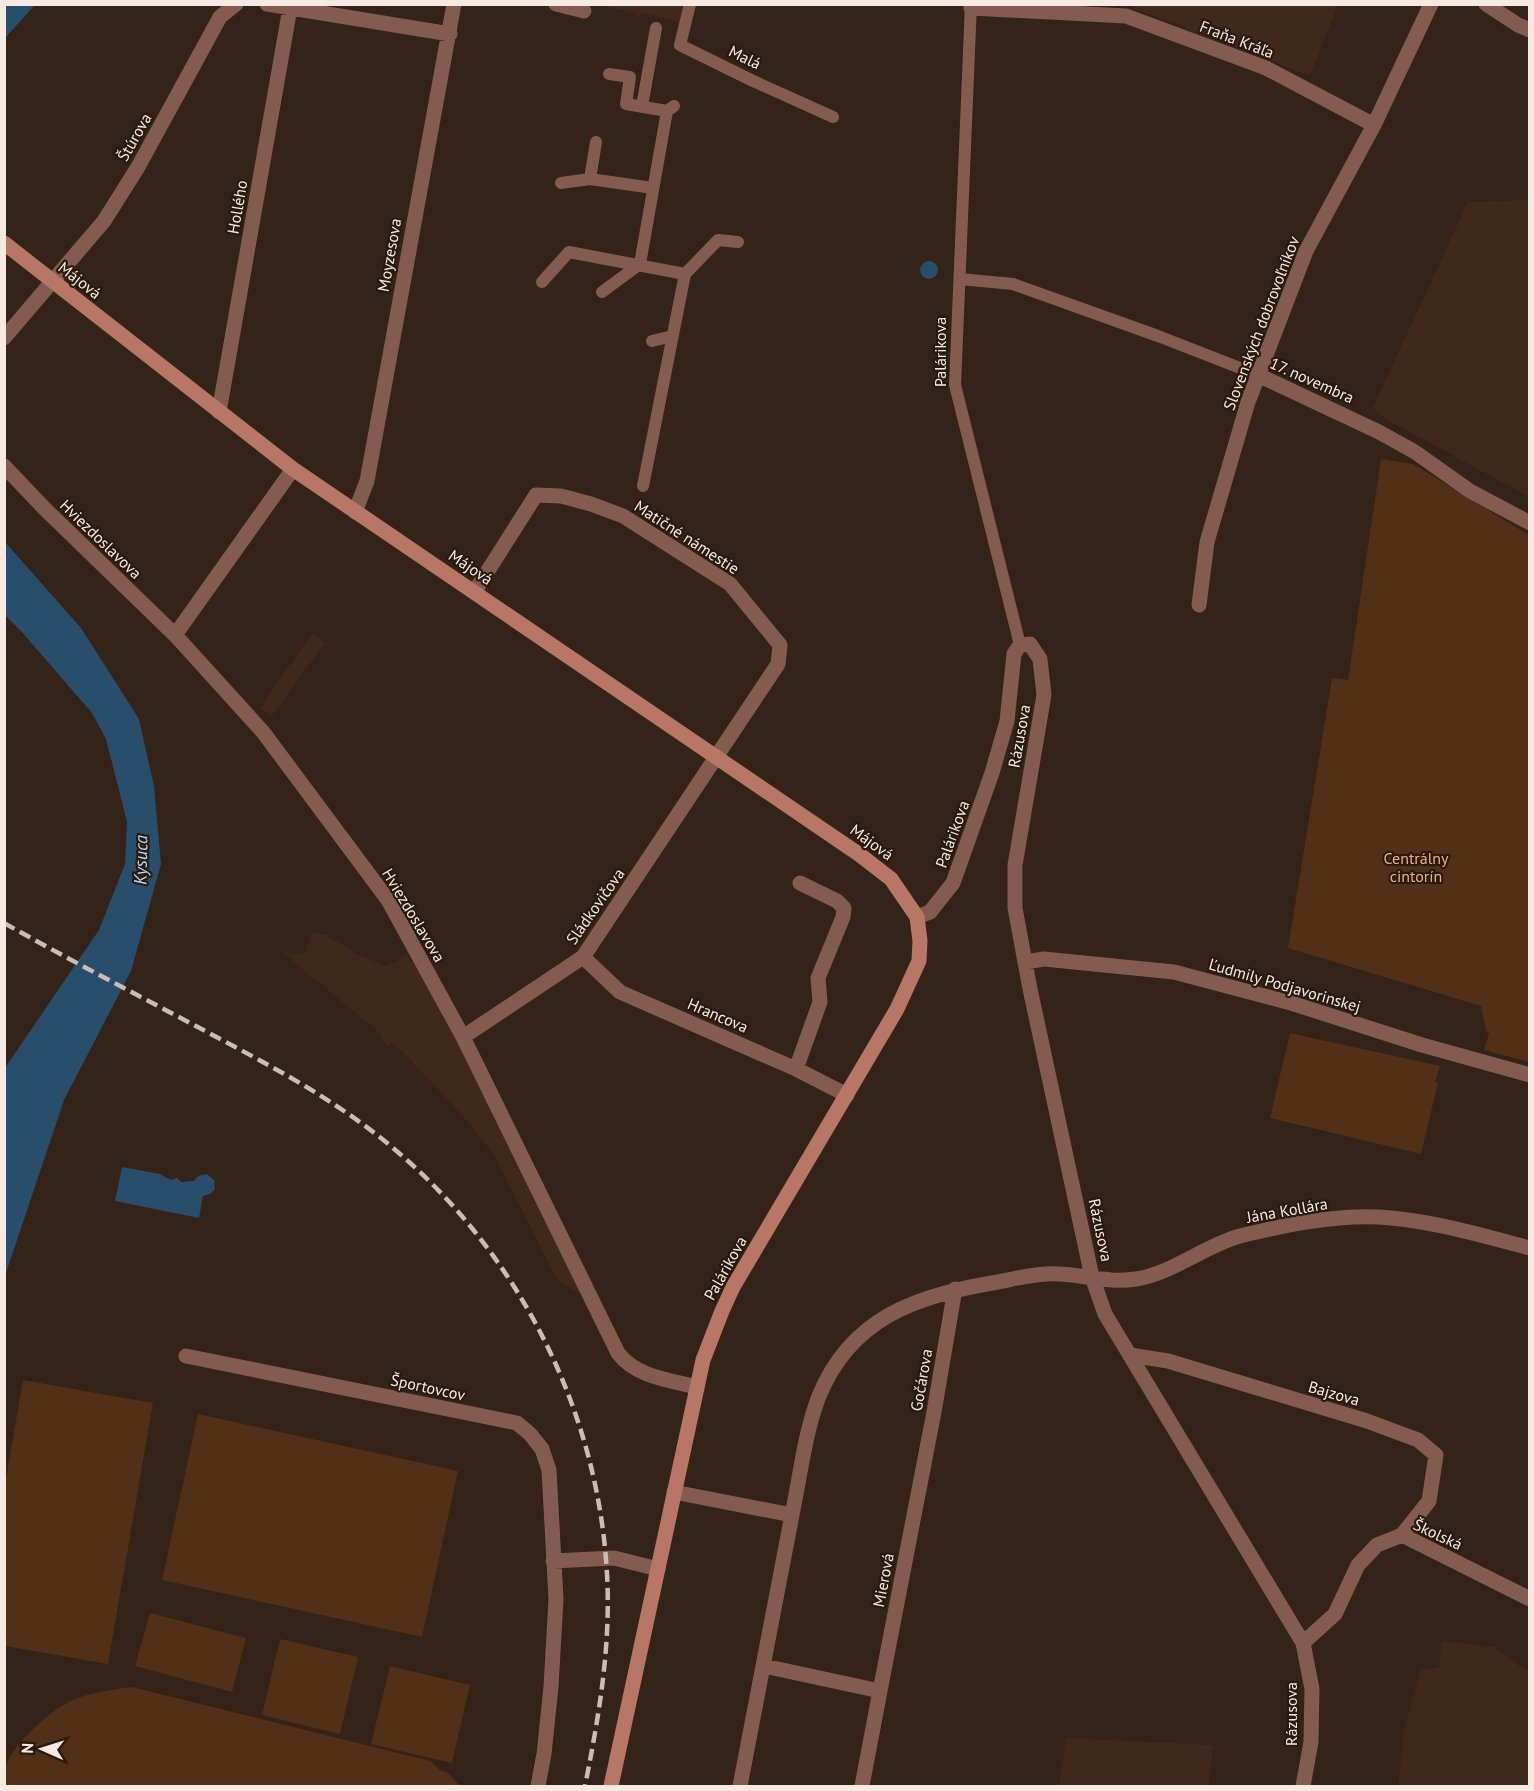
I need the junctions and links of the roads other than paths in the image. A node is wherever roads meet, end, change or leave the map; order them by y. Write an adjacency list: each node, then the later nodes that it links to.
1 (236, 4): 27 (street, Štúrova)
2 (267, 4): 9 (street)
3 (454, 4): 13 (street, Moyzesova)
4 (556, 4): 10 (street)
5 (690, 4): 16 (street, Malá)
6 (1431, 4): 17 (street, Slovenských dobrovoľníkov)
7 (1486, 4): 12 (street)
8 (971, 6): 17 (street, Fraňa Kráľa); 26 (street, Palárikova)
9 (290, 8): 13 (street); 34 (street, Hollého)
10 (584, 11)
11 (656, 28): 15 (street)
12 (1530, 30)
13 (450, 34): 38 (street, Moyzesova)
14 (609, 74): 15 (street)
15 (642, 106): 21 (street)
16 (833, 117)
17 (1374, 125): 33 (street, Slovenských dobrovoľníkov)
18 (596, 142): 19 (street)
19 (590, 179): 20 (street); 21 (street)
20 (561, 183)
21 (653, 188): 24 (street)
22 (738, 242): 25 (street)
23 (4, 243): 27 (main road, Májová)
24 (639, 264): 25 (street); 28 (street); 29 (street)
25 (685, 274): 30 (street)
26 (960, 279): 33 (street, 17. novembra); 43 (street, Palárikova)
27 (52, 281): 31 (street); 34 (main road, Májová)
28 (542, 282)
29 (603, 292)
30 (674, 336): 32 (street); 37 (street)
31 (4, 338)
32 (652, 340)
33 (1258, 375): 39 (street, 17. novembra); 41 (street, Slovenských dobrovoľníkov)
34 (219, 412): 36 (main road, Májová)
35 (4, 466): 42 (street, Hviezdoslavova)
36 (293, 469): 38 (main road, Májová); 42 (street)
37 (643, 486)
38 (355, 512): 40 (main road, Májová)
39 (1530, 523)
40 (475, 591): 44 (main road, Májová); 44 (street, Matičné námestie)
41 (1199, 605)
42 (175, 635): 49 (street, Hviezdoslavova)
43 (1020, 645): 46 (street, Palárikova); 48 (street, Rázusova)
44 (718, 757): 46 (main road, Májová); 47 (street, Sládkovičova)
45 (800, 884): 50 (street)
46 (917, 916): 52 (main road, Palárikova)
47 (583, 957): 49 (street, Sládkovičova); 50 (street, Hrancova)
48 (1025, 962): 51 (street, Ľudmily Podjavorinskej); 54 (street, Rázusova)
49 (463, 1037): 58 (street, Hviezdoslavova)
50 (796, 1069): 52 (street, Hrancova)
51 (1530, 1075)
52 (847, 1095): 58 (main road, Palárikova)
53 (1530, 1248): 54 (street, Jána Kollára)
54 (1092, 1277): 55 (street, Jána Kollára); 56 (street, Rázusova)
55 (955, 1289): 59 (street, Gočárova); 61 (street, Jána Kollára)
56 (1130, 1355): 62 (street, Bajzova); 66 (street, Rázusova)
57 (186, 1356): 63 (street, Športovcov)
58 (697, 1387): 60 (main road, Palárikova)
59 (921, 1476): 68 (street, Mierová)
60 (674, 1492): 61 (street); 64 (main road, Palárikova)
61 (792, 1515): 67 (street)
62 (1402, 1535): 65 (street, Školská); 66 (street, Školská)
63 (553, 1561): 64 (street); 69 (street, Športovcov)
64 (658, 1569): 70 (main road, Palárikova)
65 (1530, 1599)
66 (1303, 1643): 73 (street, Rázusova)
67 (764, 1666): 68 (street); 71 (street)
68 (880, 1691): 72 (street, Mierová)
69 (538, 1786)
70 (611, 1786)
71 (740, 1786)
72 (862, 1786)
73 (1303, 1786)

